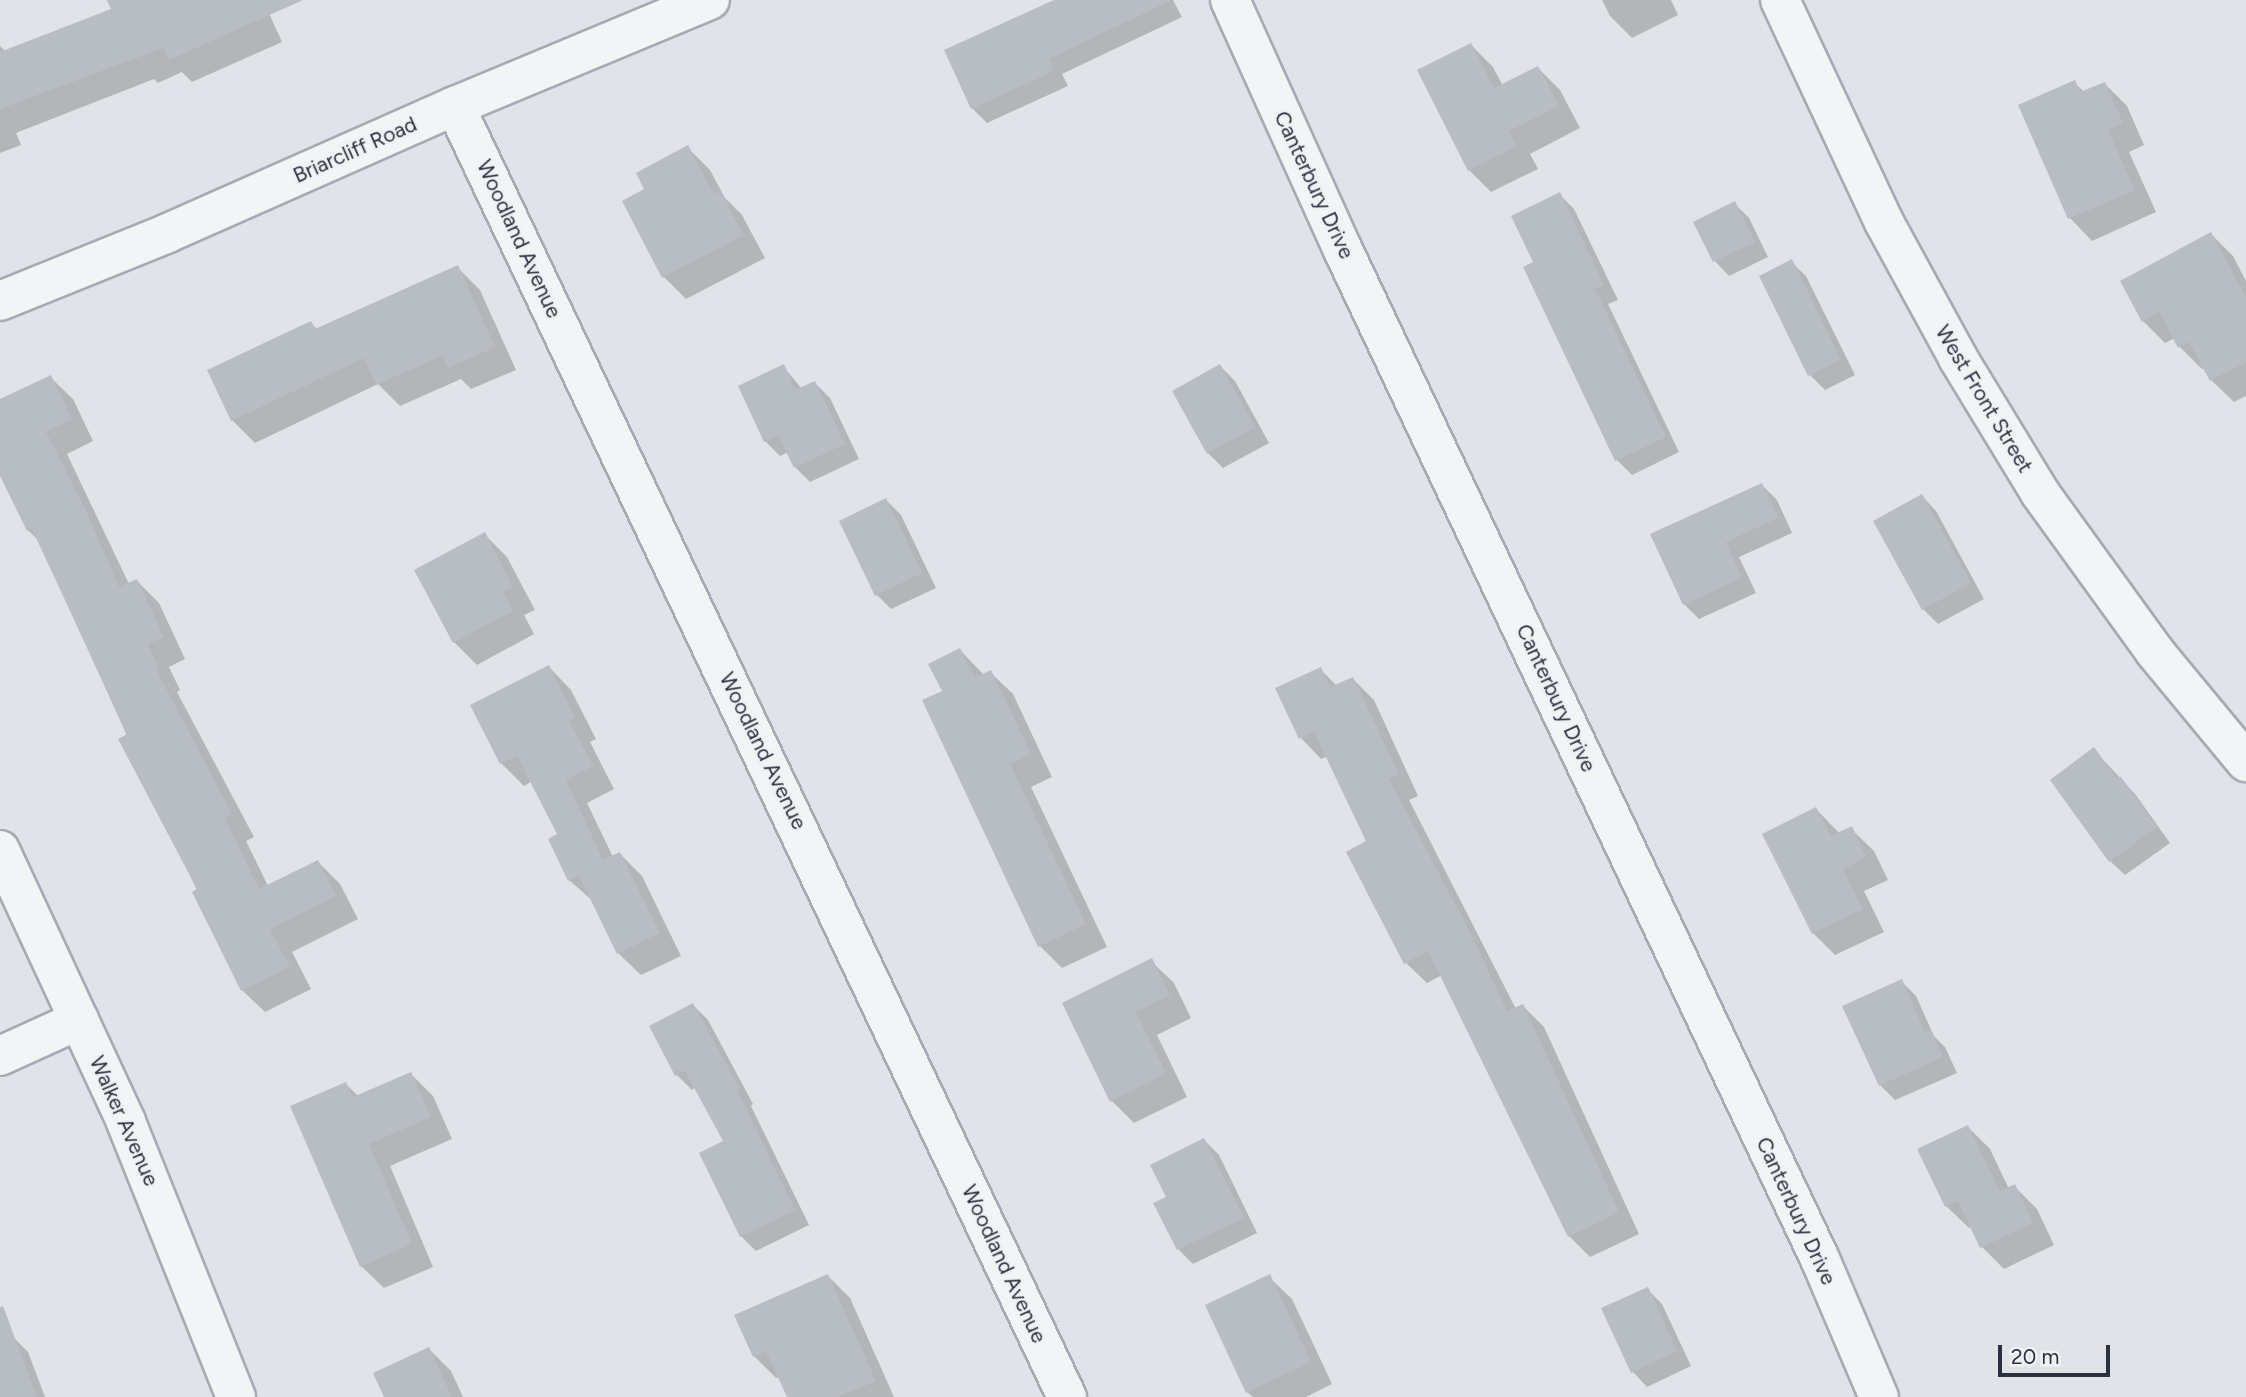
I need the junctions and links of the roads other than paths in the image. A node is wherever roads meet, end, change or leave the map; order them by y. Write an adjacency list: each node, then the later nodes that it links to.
1 (710, 0): 4 (street, Briarcliff Road)
2 (1230, 0): 10 (street, Canterbury Drive)
3 (1780, 0): 6 (street, West Front Street)
4 (455, 106): 5 (street, Briarcliff Road); 12 (street, Woodland Avenue)
5 (0, 301)
6 (2246, 762)
7 (0, 850): 8 (street, Walker Avenue)
8 (79, 1020): 9 (street); 11 (street, Walker Avenue)
9 (0, 1056)
10 (1869, 1394)
11 (236, 1397)
12 (1067, 1397)

